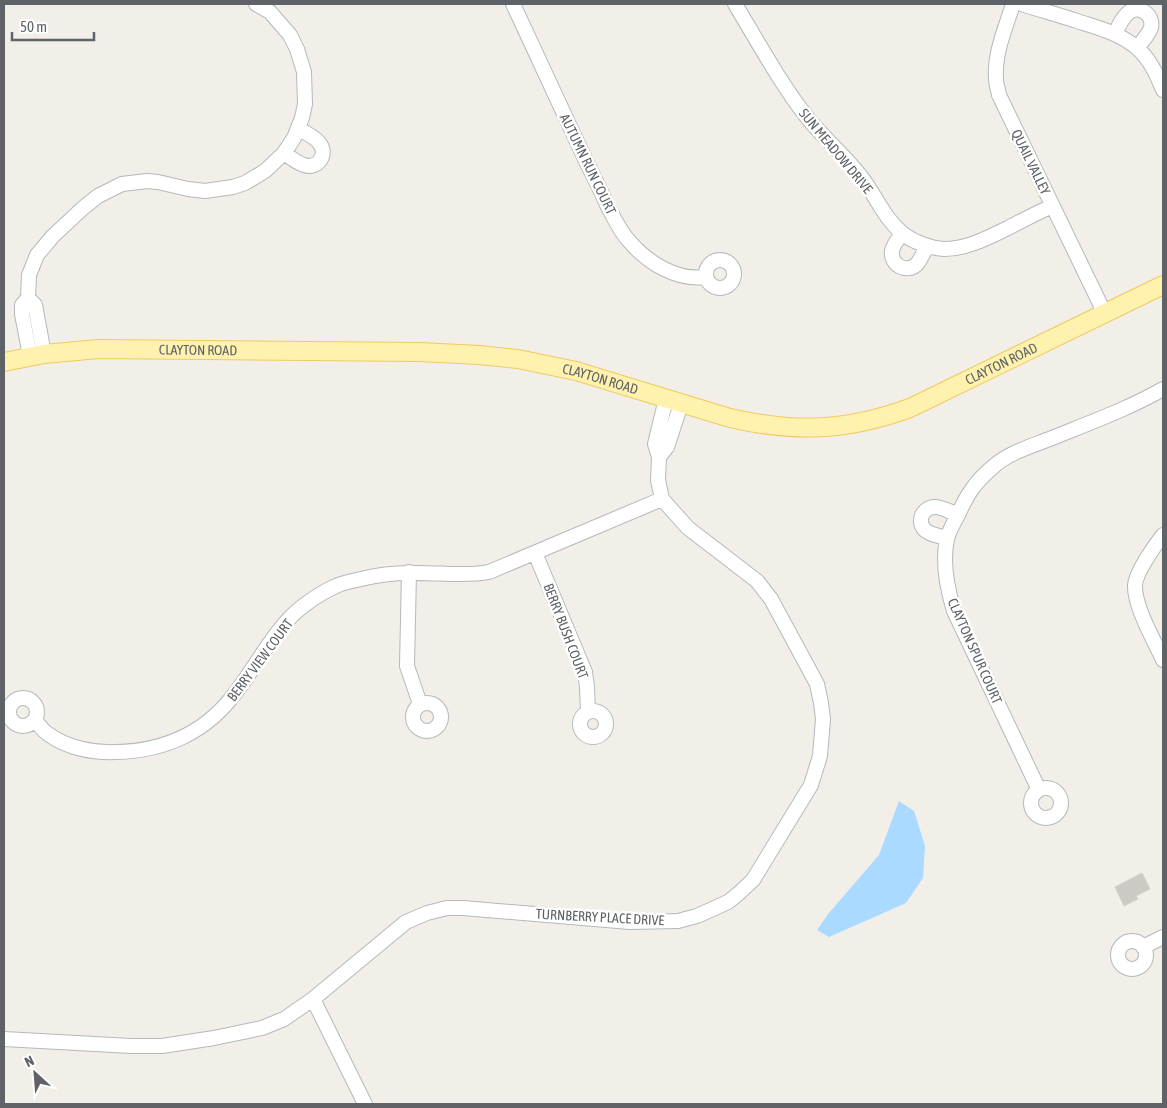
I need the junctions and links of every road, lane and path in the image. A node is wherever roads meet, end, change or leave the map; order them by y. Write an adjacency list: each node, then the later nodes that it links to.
1 (256, 4): 6 (street)
2 (513, 4): 15 (street, AUTUMN RUN COURT)
3 (735, 4): 13 (street, SUN MEADOW DRIVE)
4 (1013, 4): 12 (street, QUAIL VALLEY)
5 (1022, 4): 7 (street)
6 (272, 8): 10 (street)
7 (1115, 34): 8 (street); 8 (street)
8 (1137, 48): 9 (street)
9 (1163, 90)
10 (298, 128): 11 (street); 11 (street)
11 (284, 153): 18 (street)
12 (1052, 206): 14 (street, SUN MEADOW DRIVE); 17 (street, QUAIL VALLEY)
13 (902, 234): 14 (street, SUN MEADOW DRIVE); 14 (street)
14 (927, 246)
15 (706, 277)
16 (1162, 289): 17 (main road, CLAYTON ROAD)
17 (1105, 314): 21 (main road, CLAYTON ROAD)
18 (37, 355): 19 (main road, CLAYTON ROAD); 21 (main road, CLAYTON ROAD)
19 (4, 362)
20 (1163, 389): 23 (street, CLAYTON SPUR COURT)
21 (673, 401): 22 (street)
22 (662, 499): 26 (street, BERRY VIEW COURT); 35 (street, TURNBERRY PLACE DRIVE)
23 (958, 515): 25 (street, CLAYTON SPUR COURT); 25 (street)
24 (1163, 534): 28 (street)
25 (947, 538): 32 (street, CLAYTON SPUR COURT)
26 (535, 553): 27 (street, BERRY VIEW COURT); 30 (street, BERRY BUSH COURT)
27 (409, 572): 29 (street); 31 (street, BERRY VIEW COURT)
28 (1163, 660)
29 (420, 704)
30 (588, 712)
31 (35, 720)
32 (1039, 790)
33 (1163, 937): 34 (street)
34 (1143, 947)
35 (314, 999): 36 (street, TURNBERRY PLACE DRIVE); 37 (street)
36 (4, 1039)
37 (365, 1104)

